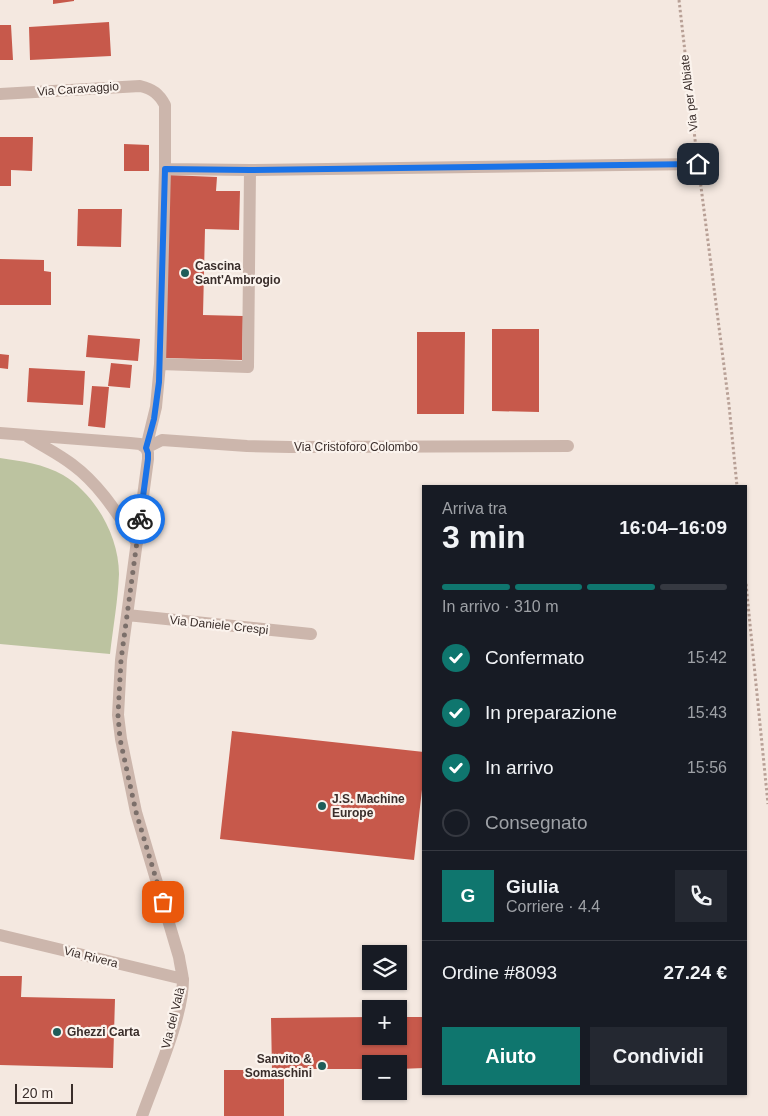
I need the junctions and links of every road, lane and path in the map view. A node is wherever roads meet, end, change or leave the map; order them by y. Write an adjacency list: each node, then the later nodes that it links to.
1 (679, 0): 4 (path, Via per Albiate)
2 (156, 92): 3 (street, Via Caravaggio); 5 (street, Via del Valà)
3 (0, 94)
4 (698, 164): 6 (street); 12 (path, Via per Albiate)
5 (165, 169): 6 (street); 7 (street, Via del Valà)
6 (250, 170): 7 (street)
7 (160, 364): 11 (street, Via del Valà)
8 (0, 433): 9 (street)
9 (27, 436): 11 (street); 13 (street)
10 (568, 446): 11 (street, Via Cristoforo Colombo)
11 (146, 448): 13 (street, Via del Valà)
12 (736, 485)
13 (137, 543): 15 (street, Via del Valà)
14 (747, 594): 17 (path)
15 (127, 615): 16 (street, Via Daniele Crespi); 19 (street, Via del Valà)
16 (311, 634)
17 (768, 804)
18 (0, 935): 19 (street, Via Rivera)
19 (183, 979): 20 (street, Via del Valà)
20 (142, 1116)

